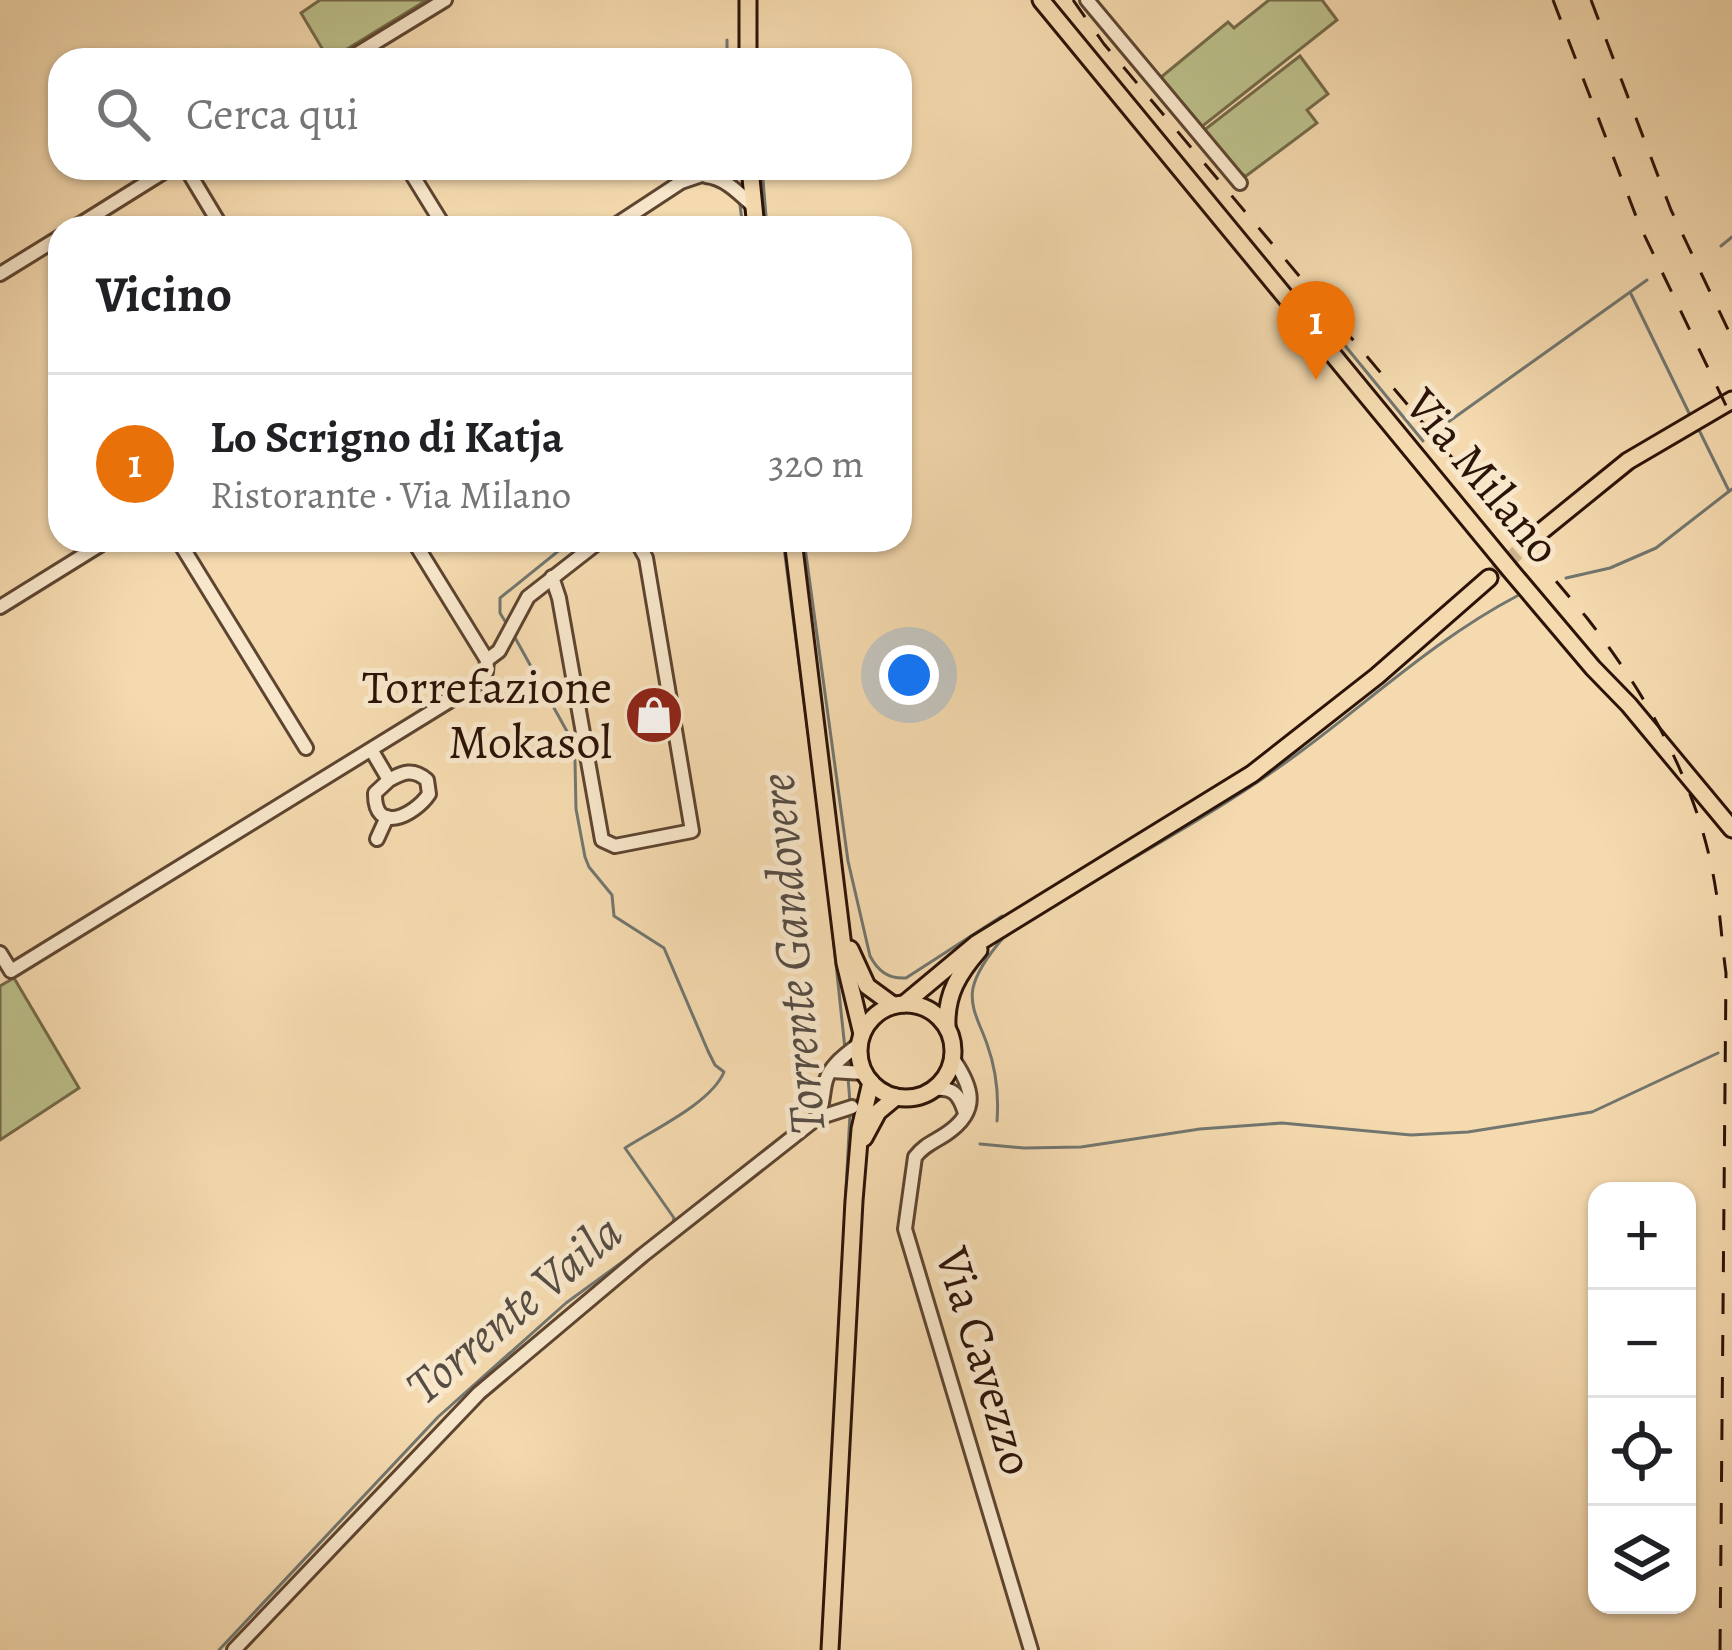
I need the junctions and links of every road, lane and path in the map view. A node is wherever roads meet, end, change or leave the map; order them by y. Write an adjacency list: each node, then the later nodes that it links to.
1 (445, 0): 5 (street)
2 (748, 0): 6 (main road)
3 (1041, 0): 34 (main road, Via Milano)
4 (1087, 0): 13 (street)
5 (367, 48)
6 (748, 48)
7 (151, 180): 15 (street)
8 (193, 180): 16 (street)
9 (415, 180): 17 (street)
10 (687, 180): 18 (street)
11 (720, 180): 14 (street)
12 (751, 180): 14 (main road)
13 (1240, 184)
14 (753, 206): 19 (main road)
15 (93, 216)
16 (215, 216)
17 (438, 216)
18 (629, 216)
19 (754, 216)
20 (48, 244): 21 (street)
21 (0, 274)
22 (1732, 400): 23 (main road)
23 (1538, 534)
24 (89, 552): 32 (street)
25 (185, 552): 35 (street)
26 (421, 552): 33 (street)
27 (585, 552): 30 (street)
28 (643, 552): 30 (street)
29 (795, 552): 42 (main road)
30 (552, 577): 33 (street)
31 (1490, 578): 43 (main road)
32 (0, 607)
33 (493, 656): 36 (street)
34 (1593, 668): 39 (main road, Via Milano); 41 (main road, Via Milano)
35 (306, 748)
36 (371, 751): 37 (street); 45 (street)
37 (389, 780): 38 (street); 38 (street)
38 (388, 818): 40 (street)
39 (1732, 829)
40 (377, 839)
41 (1732, 842)
42 (842, 930): 46 (main road); 48 (main road)
43 (1000, 931): 46 (main road); 47 (main road)
44 (0, 953): 45 (street)
45 (6, 974)
46 (899, 1004): 47 (main road); 48 (main road)
47 (947, 1028): 49 (main road)
48 (858, 1042): 50 (street); 51 (main road)
49 (952, 1059): 52 (main road); 55 (street)
50 (831, 1070): 51 (street); 56 (street)
51 (864, 1075): 53 (main road); 57 (main road)
52 (934, 1089): 53 (main road); 55 (street)
53 (896, 1097): 57 (main road)
54 (846, 1108): 56 (street)
55 (965, 1114): 60 (street, Via Cavezzo)
56 (817, 1118): 58 (street)
57 (859, 1152): 59 (main road)
58 (234, 1650)
59 (830, 1650)
60 (1030, 1650)

